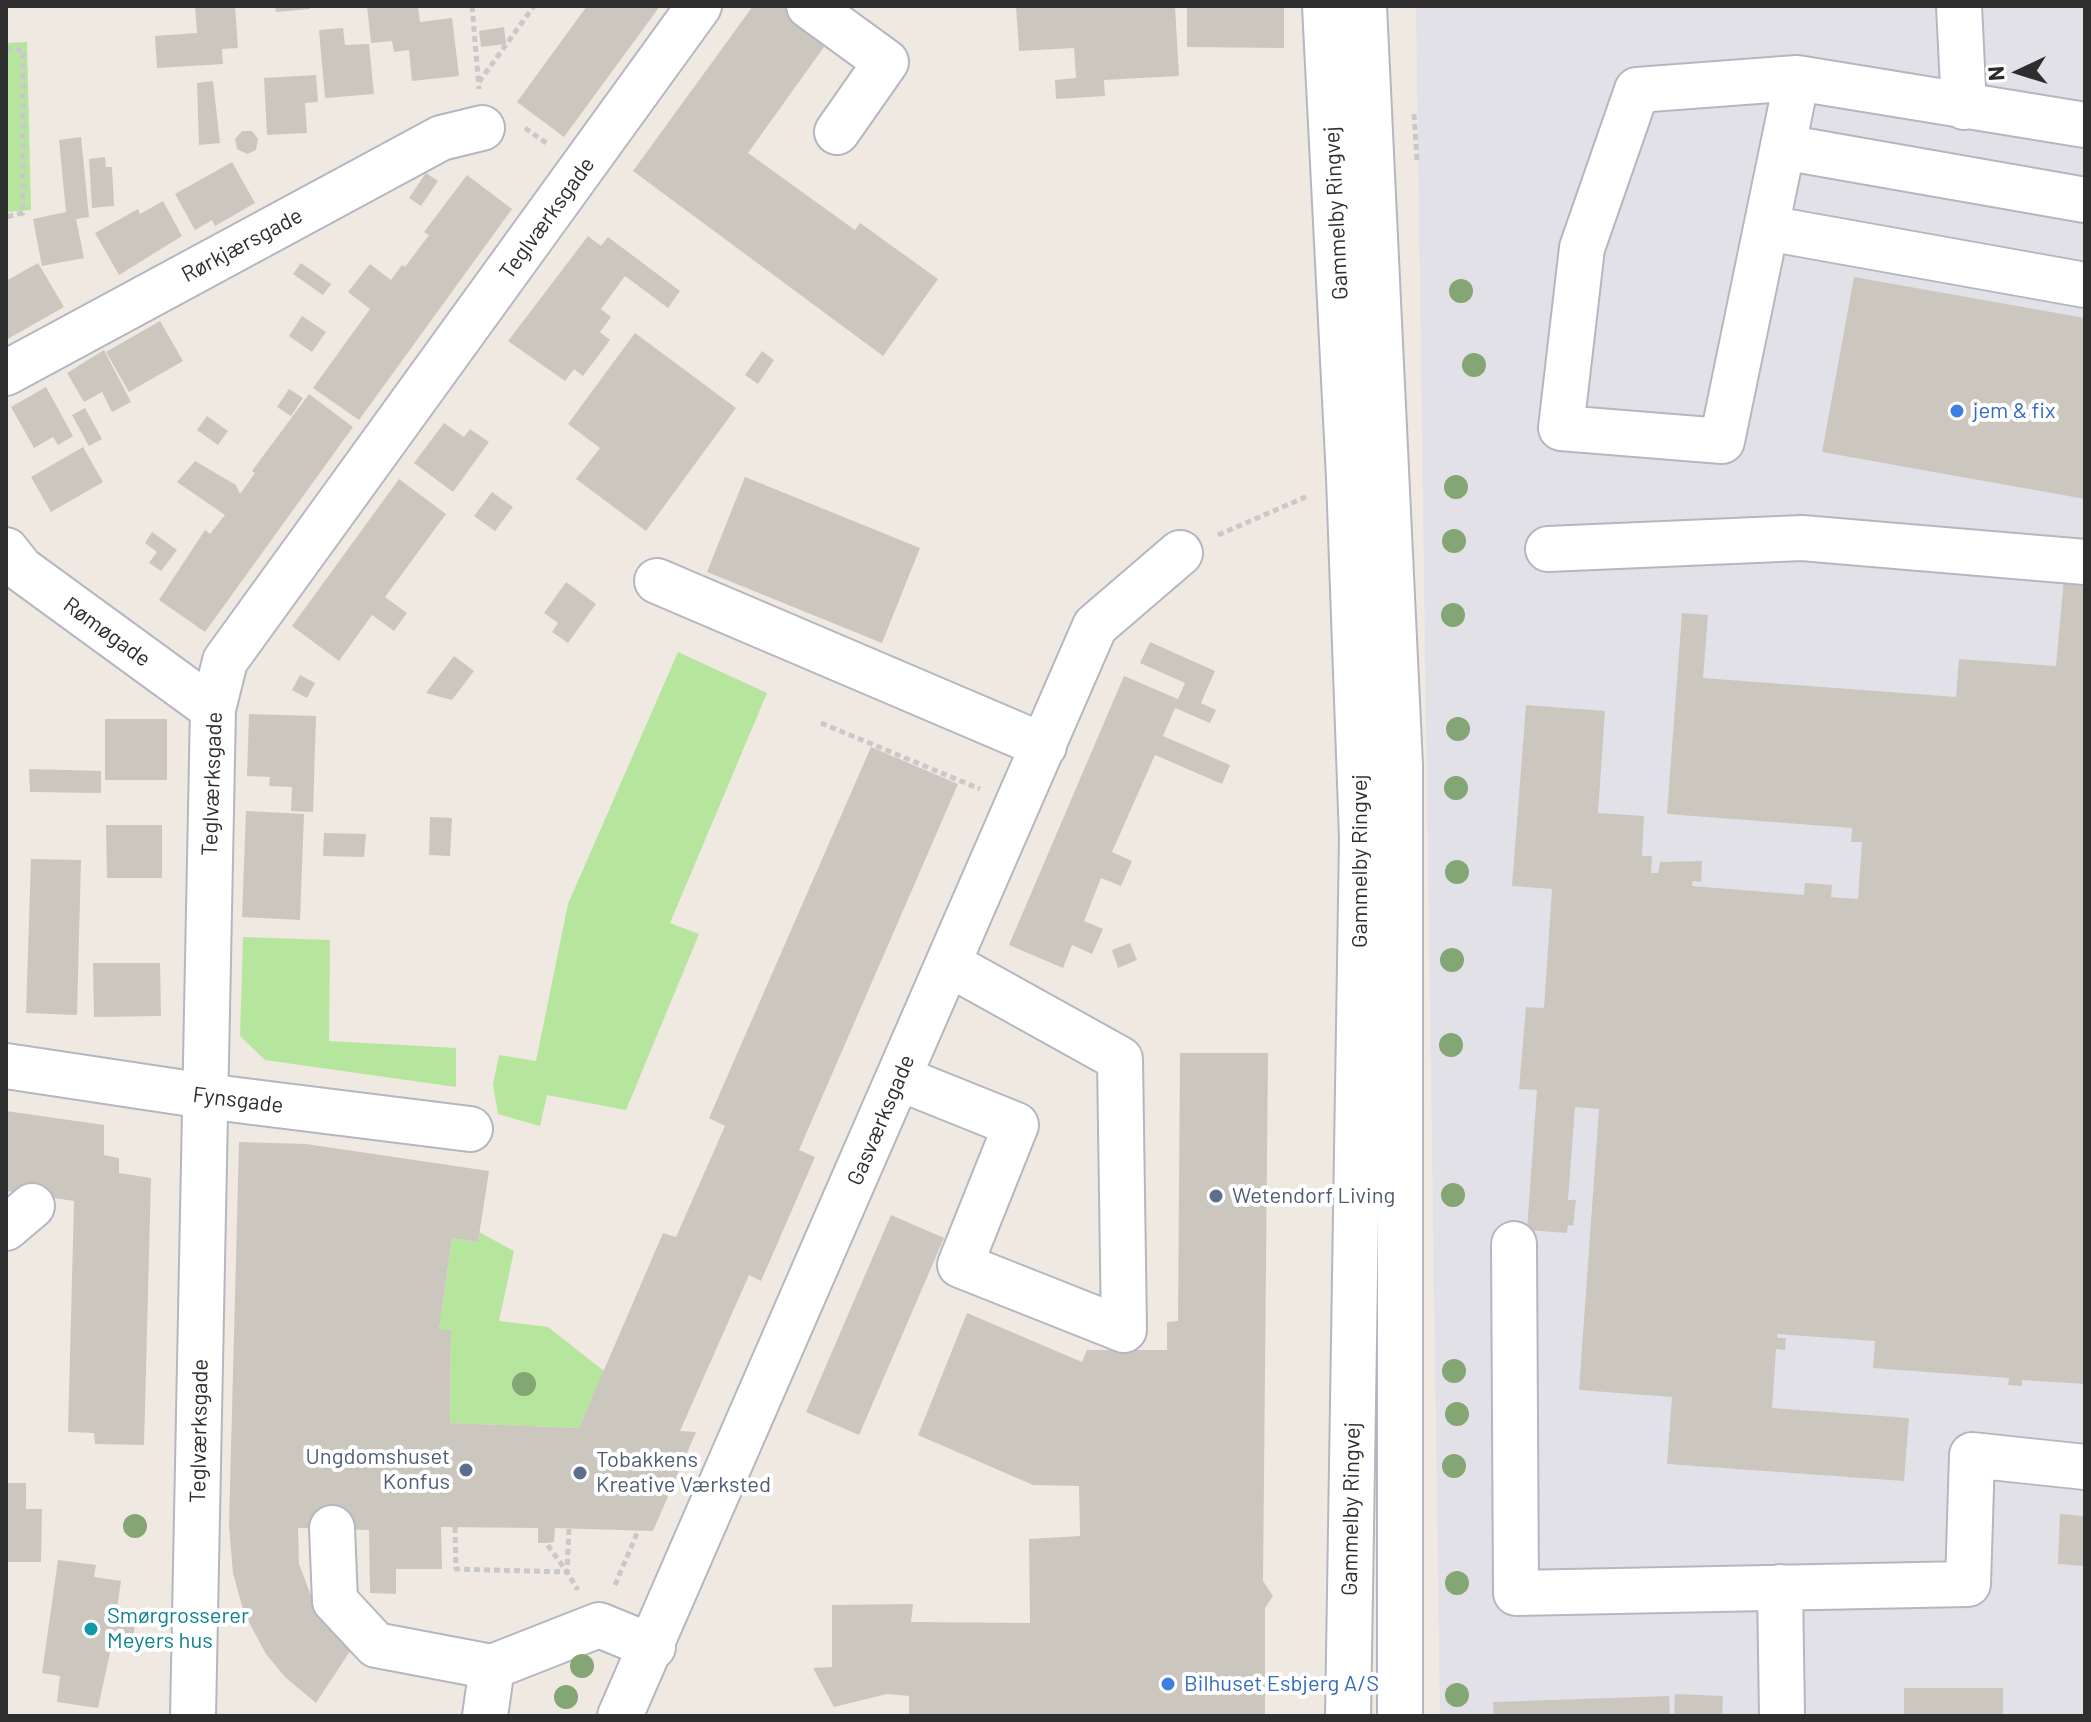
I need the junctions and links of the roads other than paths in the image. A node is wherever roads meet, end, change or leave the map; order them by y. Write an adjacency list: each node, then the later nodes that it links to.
1 (699, 6): 21 (street, Teglværksgade)
2 (809, 6): 10 (street)
3 (1325, 6): 37 (street, Gammelby Ringvej)
4 (1364, 6): 38 (street, Gammelby Ringvej)
5 (1959, 6): 7 (street)
6 (1797, 78): 7 (street); 11 (street); 13 (street)
7 (1964, 107): 8 (street)
8 (2085, 125)
9 (482, 128): 15 (street, Rørkjærsgade)
10 (837, 132)
11 (1783, 147): 12 (street); 13 (street)
12 (2085, 200)
13 (1767, 228): 14 (street)
14 (2085, 285)
15 (6, 373)
16 (1548, 549): 19 (street)
17 (6, 550): 21 (street, Rømøgade)
18 (1180, 553): 22 (street, Gasværksgade)
19 (2085, 562)
20 (657, 581): 22 (street)
21 (213, 709): 26 (street, Teglværksgade)
22 (1044, 746): 23 (street, Gasværksgade)
23 (949, 964): 25 (street, Gasværksgade); 25 (street)
24 (6, 1066): 26 (street, Fynsgade)
25 (899, 1078): 32 (street, Gasværksgade)
26 (205, 1096): 27 (street, Fynsgade); 34 (street, Teglværksgade)
27 (470, 1129)
28 (1514, 1244): 31 (street)
29 (2085, 1467): 31 (street)
30 (332, 1528): 33 (street)
31 (1780, 1587): 39 (street)
32 (653, 1647): 33 (street); 36 (street, Gasværksgade)
33 (492, 1667): 35 (street)
34 (193, 1716)
35 (485, 1716)
36 (620, 1716)
37 (1348, 1716)
38 (1400, 1716)
39 (1782, 1716)

